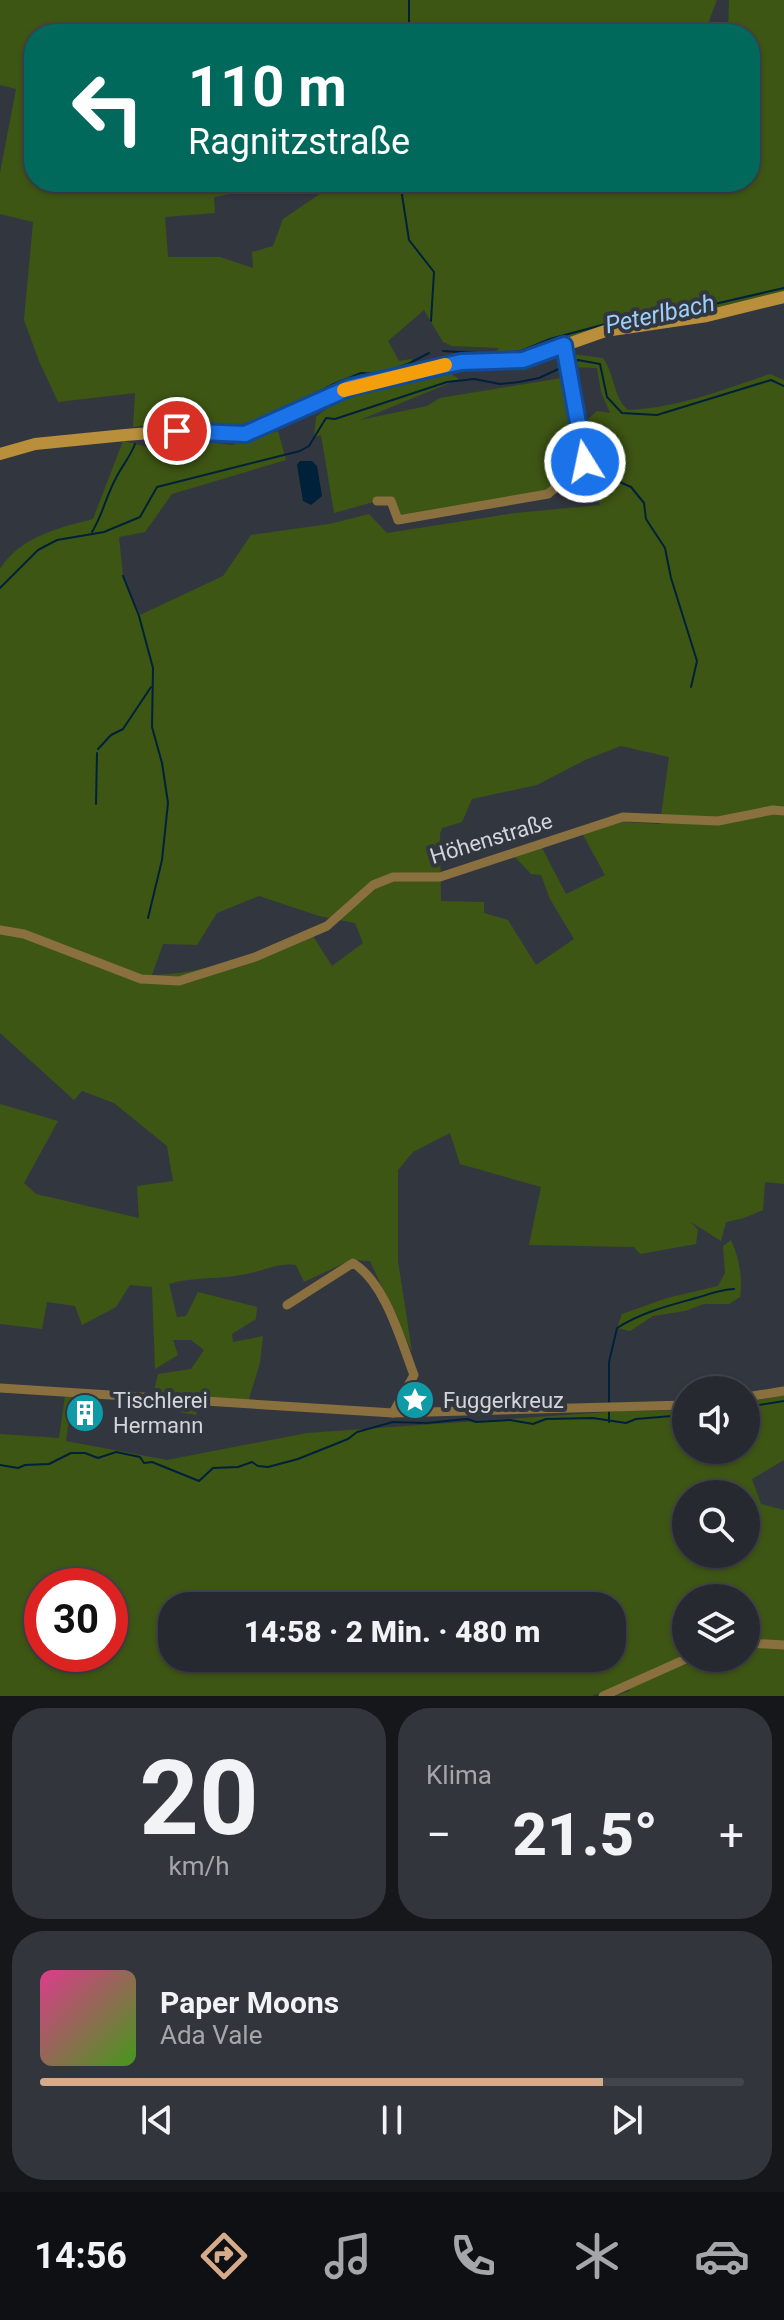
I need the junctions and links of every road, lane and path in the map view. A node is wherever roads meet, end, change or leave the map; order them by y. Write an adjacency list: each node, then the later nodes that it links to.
1 (784, 297): 2 (main road)
2 (564, 345): 3 (main road); 4 (street)
3 (0, 454)
4 (377, 501)
5 (784, 811): 6 (street, Höhenstraße)
6 (0, 930)
7 (287, 1305): 12 (street)
8 (0, 1388): 12 (street)
9 (784, 1391): 10 (street)
10 (760, 1395)
11 (672, 1405): 12 (street)
12 (393, 1413)
13 (760, 1644): 14 (street)
14 (784, 1645)
15 (672, 1667): 16 (street)
16 (628, 1692): 17 (street)
17 (603, 1696)

